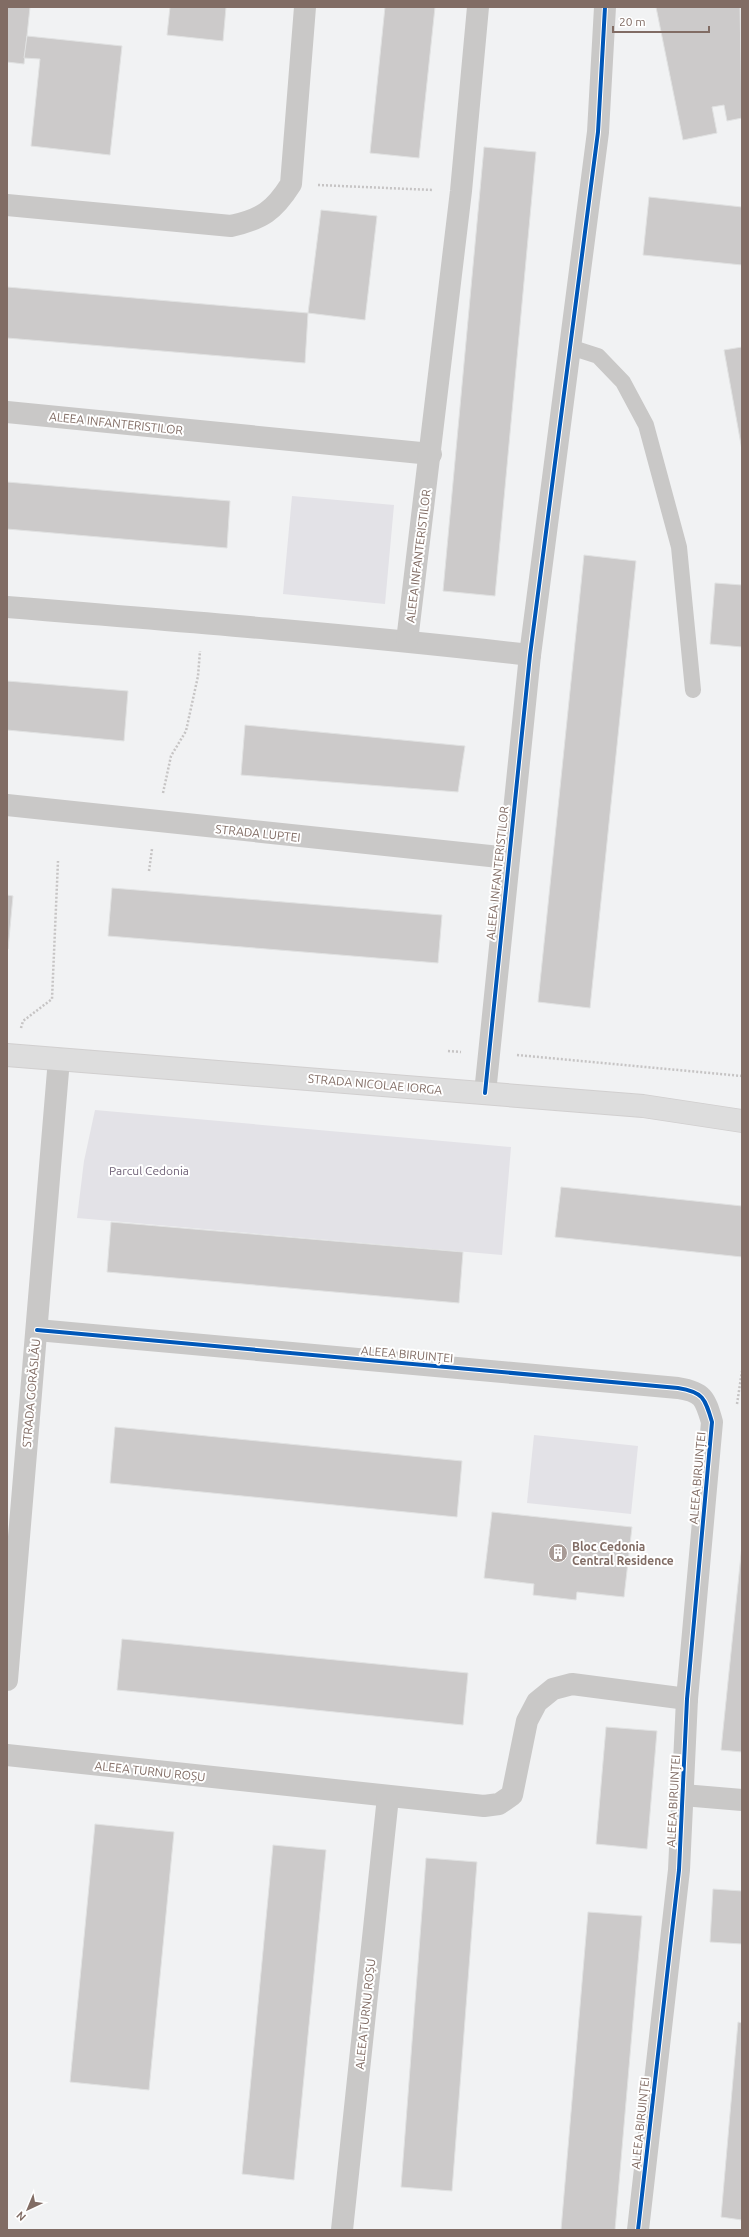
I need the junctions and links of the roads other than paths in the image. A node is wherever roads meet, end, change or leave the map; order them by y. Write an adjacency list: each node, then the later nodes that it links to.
1 (305, 7): 4 (street)
2 (478, 7): 7 (street)
3 (605, 7): 5 (street, ALEEA INFANTERISTILOR)
4 (7, 205)
5 (570, 346): 10 (street, ALEEA INFANTERISTILOR); 11 (lane)
6 (7, 412): 7 (street, ALEEA INFANTERISTILOR)
7 (431, 454): 9 (street, ALEEA INFANTERISTILOR)
8 (7, 607): 9 (street)
9 (407, 641): 10 (street)
10 (530, 655): 13 (street, ALEEA INFANTERISTILOR)
11 (693, 690)
12 (7, 805): 13 (street, STRADA LUPTEI)
13 (509, 858): 16 (street, ALEEA INFANTERISTILOR)
14 (11, 1055): 15 (main road, STRADA NICOLAE IORGA)
15 (59, 1059): 16 (main road, STRADA NICOLAE IORGA); 18 (street, STRADA GORĂSLĂU)
16 (485, 1093): 17 (main road, STRADA NICOLAE IORGA)
17 (742, 1121)
18 (37, 1330): 19 (street, STRADA GORĂSLĂU); 21 (street, ALEEA BIRUINȚEI)
19 (12, 1565): 20 (street, STRADA GORĂSLĂU)
20 (7, 1680)
21 (687, 1699): 23 (street, ALEEA BIRUINȚEI); 24 (street, ALEEA TURNU ROȘU)
22 (7, 1755): 24 (street, ALEEA TURNU ROȘU)
23 (684, 1795): 25 (street); 27 (street, ALEEA BIRUINȚEI)
24 (388, 1798): 26 (street, ALEEA TURNU ROȘU)
25 (742, 1800)
26 (342, 2230)
27 (638, 2230)

